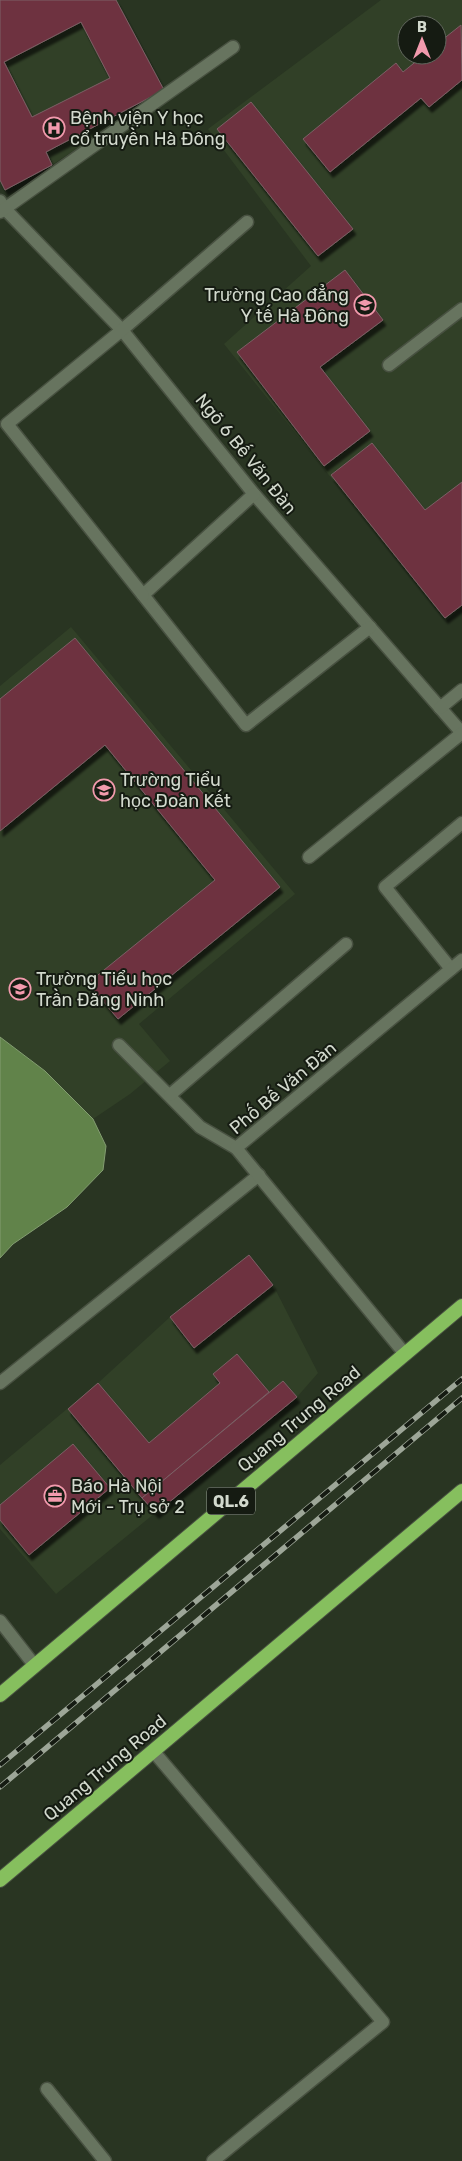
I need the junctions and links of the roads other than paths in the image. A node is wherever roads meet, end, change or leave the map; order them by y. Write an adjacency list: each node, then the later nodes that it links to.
1 (233, 47): 2 (street)
2 (1, 207): 5 (street, Ngõ 6 Bế Văn Đàn)
3 (247, 222): 5 (street)
4 (462, 309): 6 (street)
5 (122, 330): 7 (street, Ngõ 6 Bế Văn Đàn); 8 (street)
6 (389, 365)
7 (254, 494): 8 (street); 9 (street, Ngõ 6 Bế Văn Đàn)
8 (143, 595): 9 (street)
9 (370, 627): 11 (street, Ngõ 6 Bế Văn Đàn)
10 (462, 690): 11 (street)
11 (440, 708): 12 (street, Ngõ 6 Bế Văn Đàn)
12 (462, 733): 14 (street)
13 (462, 823): 17 (street)
14 (309, 857)
15 (346, 944): 19 (street)
16 (462, 960): 17 (street, Phố Bế Văn Đàn)
17 (451, 969): 20 (street, Phố Bế Văn Đàn)
18 (119, 1045): 19 (street)
19 (170, 1095): 20 (street)
20 (236, 1148): 21 (street, Phố Bế Văn Đàn)
21 (259, 1176): 23 (street, Phố Bế Văn Đàn); 24 (street)
22 (462, 1306): 23 (highway, Quang Trung Road / QL.6)
23 (405, 1354): 27 (highway, Quang Trung Road / QL.6)
24 (0, 1383)
25 (462, 1491): 29 (highway, Quang Trung Road)
26 (0, 1621): 27 (street)
27 (35, 1666): 28 (highway, Quang Trung Road / QL.6)
28 (0, 1695)
29 (154, 1752): 30 (highway, Quang Trung Road); 33 (street)
30 (0, 1880)
31 (46, 2090): 32 (street)
32 (105, 2161)
33 (213, 2161)

